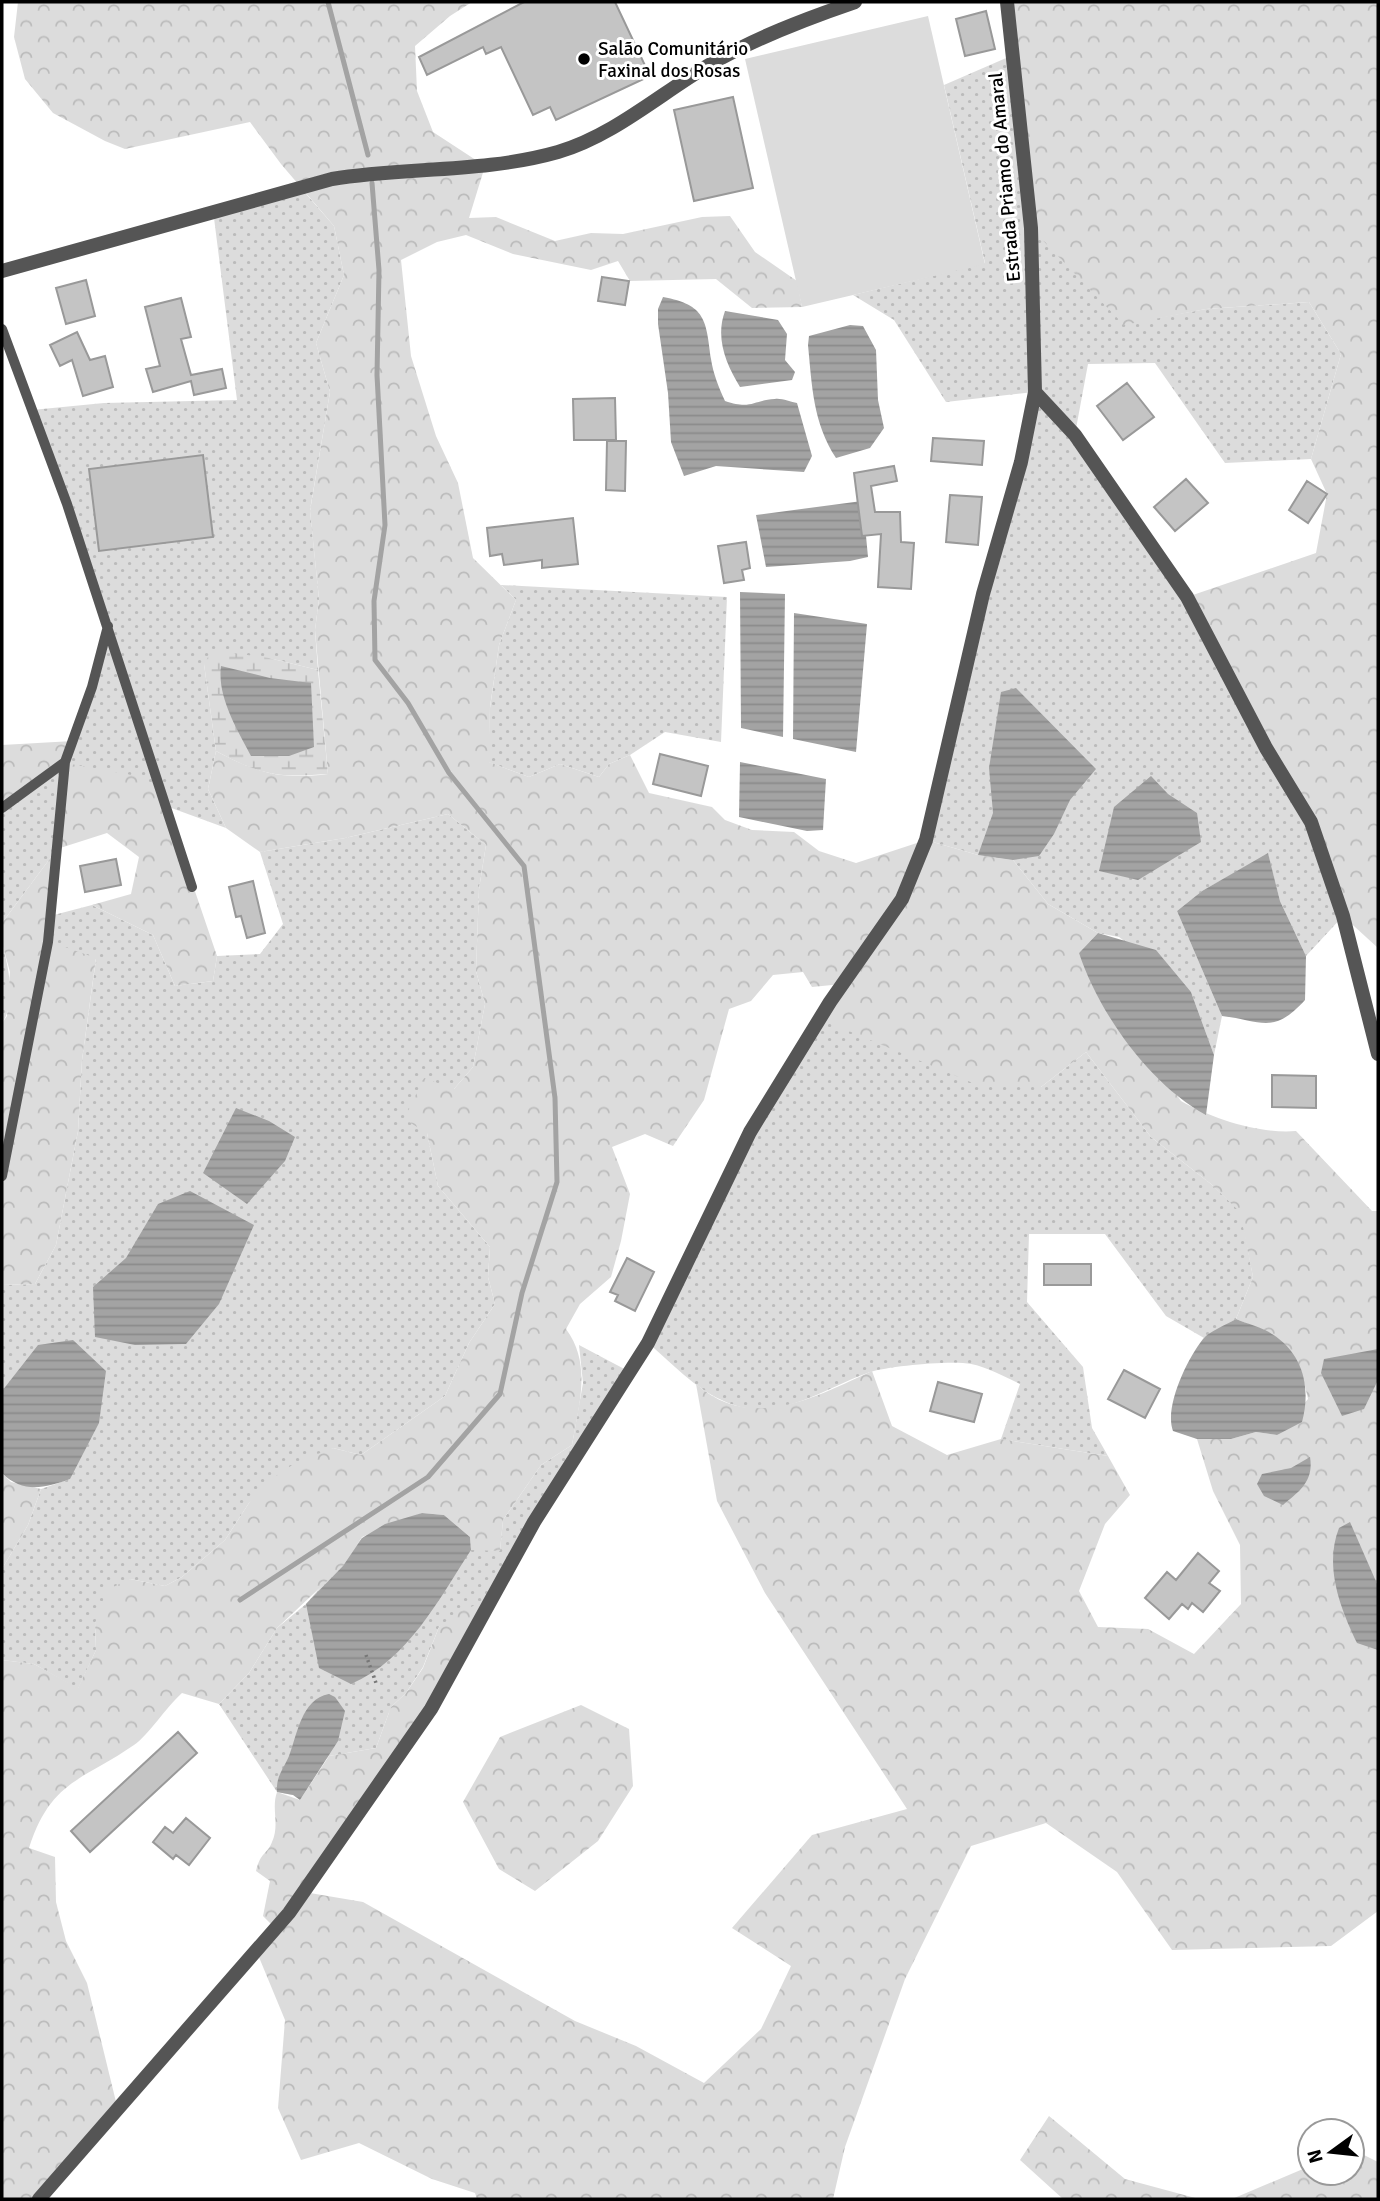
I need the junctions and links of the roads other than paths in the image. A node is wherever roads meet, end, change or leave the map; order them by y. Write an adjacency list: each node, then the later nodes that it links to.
1 (855, 2): 3 (street)
2 (1007, 2): 5 (street, Estrada Priamo do Amaral)
3 (2, 271)
4 (2, 329): 6 (lane)
5 (1035, 392): 10 (street); 12 (street, Estrada Priamo do Amaral)
6 (108, 626): 7 (lane); 9 (lane)
7 (65, 762): 8 (lane); 11 (lane)
8 (2, 808)
9 (192, 887)
10 (1378, 1054)
11 (2, 1176)
12 (39, 2199)

